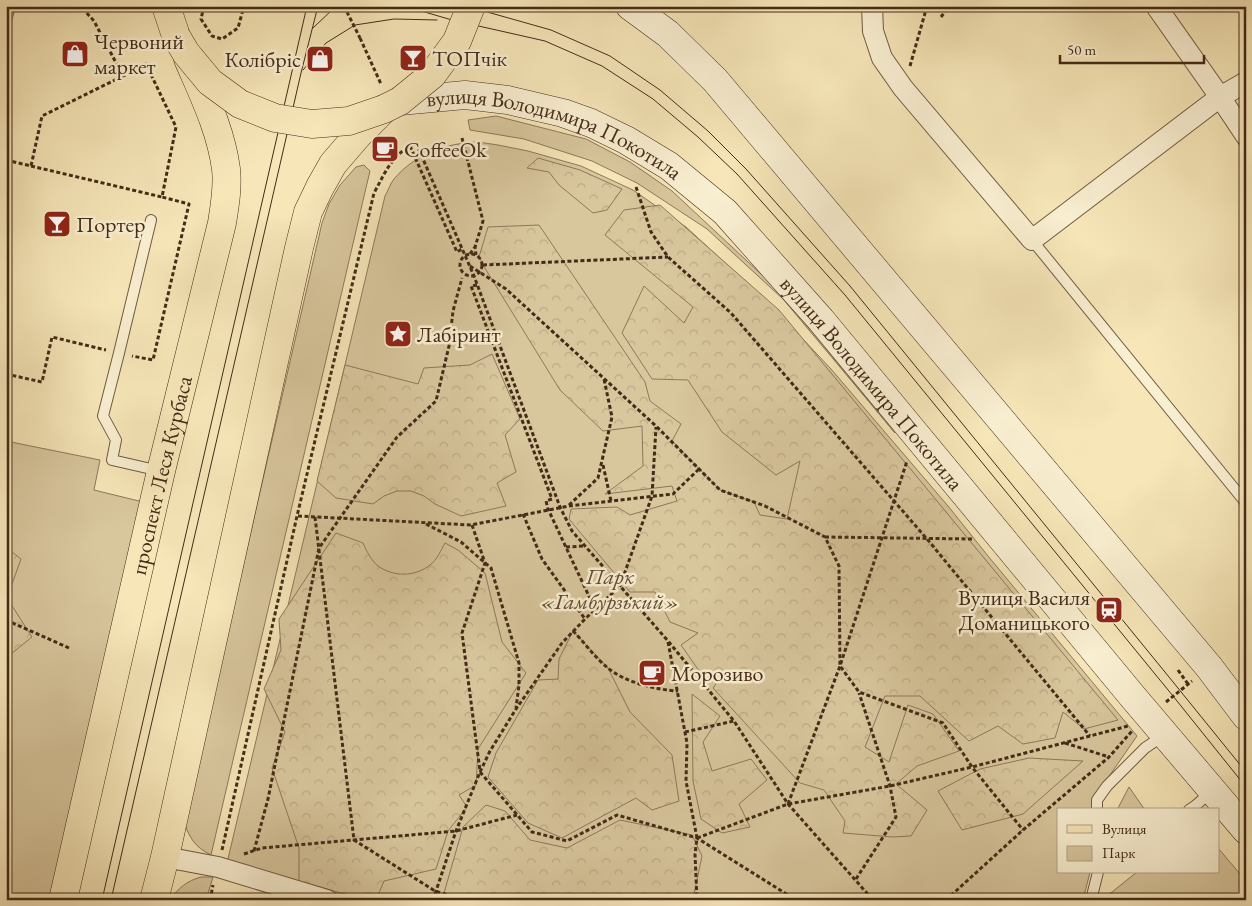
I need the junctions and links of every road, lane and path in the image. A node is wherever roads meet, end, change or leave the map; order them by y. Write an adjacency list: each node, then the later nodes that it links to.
1 (10, 6): 17 (lane)
2 (76, 6): 20 (path)
3 (156, 6): 18 (street)
4 (166, 6): 18 (main road, проспект Леся Курбаса)
5 (204, 6): 6 (path)
6 (244, 6)
7 (344, 6): 24 (path, bridge)
8 (470, 6): 24 (main road, bridge)
9 (630, 6): 84 (street)
10 (872, 6): 22 (street)
11 (927, 6): 22 (path)
12 (949, 6): 16 (path)
13 (980, 6): 15 (path)
14 (1156, 6): 23 (street)
15 (984, 9)
16 (941, 17)
17 (6, 21)
18 (181, 44): 24 (main road, bridge); 53 (main road, проспект Леся Курбаса, bridge)
19 (146, 64): 20 (path)
20 (123, 76): 29 (path)
21 (1246, 82): 23 (street)
22 (903, 88): 33 (street)
23 (1220, 97): 25 (street); 33 (street)
24 (388, 98): 90 (street, вулиця Володимира Покотила); 110 (main road)
25 (1246, 136)
26 (462, 138): 34 (path)
27 (410, 146): 35 (path); 35 (path); 62 (path)
28 (6, 160): 29 (path)
29 (31, 166): 31 (path)
30 (636, 187): 39 (path)
31 (162, 197)
32 (151, 220): 46 (lane)
33 (1032, 240): 57 (lane)
34 (475, 247): 36 (path); 37 (path)
35 (462, 249): 38 (path)
36 (470, 254): 37 (path); 38 (path)
37 (476, 255): 41 (path)
38 (465, 256): 40 (path); 43 (path)
39 (668, 258): 41 (path); 56 (path)
40 (469, 266): 42 (path); 44 (path)
41 (482, 266): 42 (path)
42 (480, 273): 44 (path); 48 (path)
43 (464, 274): 44 (path); 64 (path)
44 (474, 276): 45 (path)
45 (477, 285): 59 (path); 60 (path)
46 (119, 353): 47 (path); 53 (lane)
47 (6, 374)
48 (604, 379): 49 (path); 51 (path)
49 (656, 426): 52 (path); 54 (path)
50 (909, 455): 56 (path)
51 (602, 462): 55 (path); 58 (path)
52 (699, 469): 54 (path); 67 (path)
53 (161, 471): 118 (main road, проспект Леся Курбаса)
54 (652, 496): 55 (path); 75 (path)
55 (611, 501): 58 (path)
56 (894, 501): 68 (path); 69 (path)
57 (1246, 503)
58 (569, 506): 59 (path)
59 (560, 507): 60 (path); 71 (path)
60 (548, 509): 61 (path); 72 (path)
61 (523, 514): 66 (path); 77 (path)
62 (298, 516): 63 (path); 111 (path)
63 (315, 517): 64 (path); 73 (path)
64 (340, 518): 65 (path); 73 (path)
65 (424, 523): 66 (path); 74 (path)
66 (472, 525): 74 (path)
67 (825, 537): 68 (path); 82 (path)
68 (882, 538): 69 (path); 82 (path)
69 (927, 538): 70 (path); 92 (path)
70 (978, 539)
71 (585, 546): 72 (path); 75 (path)
72 (566, 547): 76 (path)
73 (319, 548): 107 (path); 108 (path)
74 (485, 563): 87 (path); 96 (path)
75 (620, 586): 76 (path); 80 (path)
76 (595, 609): 77 (path)
77 (585, 619): 79 (path)
78 (6, 620): 81 (path)
79 (573, 631): 85 (path); 87 (path)
80 (668, 641): 85 (path); 89 (path)
81 (69, 648)
82 (840, 666): 86 (path); 99 (path)
83 (1178, 670): 84 (path)
84 (1216, 680): 88 (street); 90 (path)
85 (678, 691): 91 (path)
86 (859, 692): 95 (path); 97 (path)
87 (516, 709): 96 (path)
88 (1246, 716)
89 (734, 721): 91 (path); 99 (path)
90 (1148, 725): 92 (path); 94 (path); 98 (street, вулиця Володимира Покотила); 100 (lane)
91 (684, 732): 106 (path)
92 (1090, 736): 93 (path)
93 (1064, 743): 94 (path); 95 (path)
94 (1109, 756): 103 (path)
95 (972, 767): 97 (path); 103 (path)
96 (480, 772): 102 (path); 105 (path)
97 (890, 786): 99 (path); 113 (path)
98 (1213, 791): 101 (lane); 104 (street, вулиця Володимира Покотила)
99 (788, 804): 106 (path); 113 (path)
100 (1097, 808)
101 (1192, 808)
102 (517, 815): 105 (path); 106 (path)
103 (1023, 830): 127 (path)
104 (1246, 830)
105 (456, 831): 107 (path); 114 (path)
106 (696, 838): 124 (path); 125 (path)
107 (354, 840): 108 (path); 114 (path)
108 (254, 851): 109 (path)
109 (241, 856)
110 (165, 857): 111 (street); 119 (main road)
111 (218, 867): 115 (street); 120 (path)
112 (1098, 874): 128 (lane)
113 (856, 880): 126 (path)
114 (435, 891): 122 (path); 123 (path)
115 (288, 894): 121 (street)
116 (6, 896): 117 (path)
117 (11, 900)
118 (63, 900)
119 (154, 900)
120 (210, 900)
121 (326, 900)
122 (433, 900)
123 (464, 900)
124 (697, 900)
125 (796, 900)
126 (873, 900)
127 (946, 900)
128 (1091, 900)

